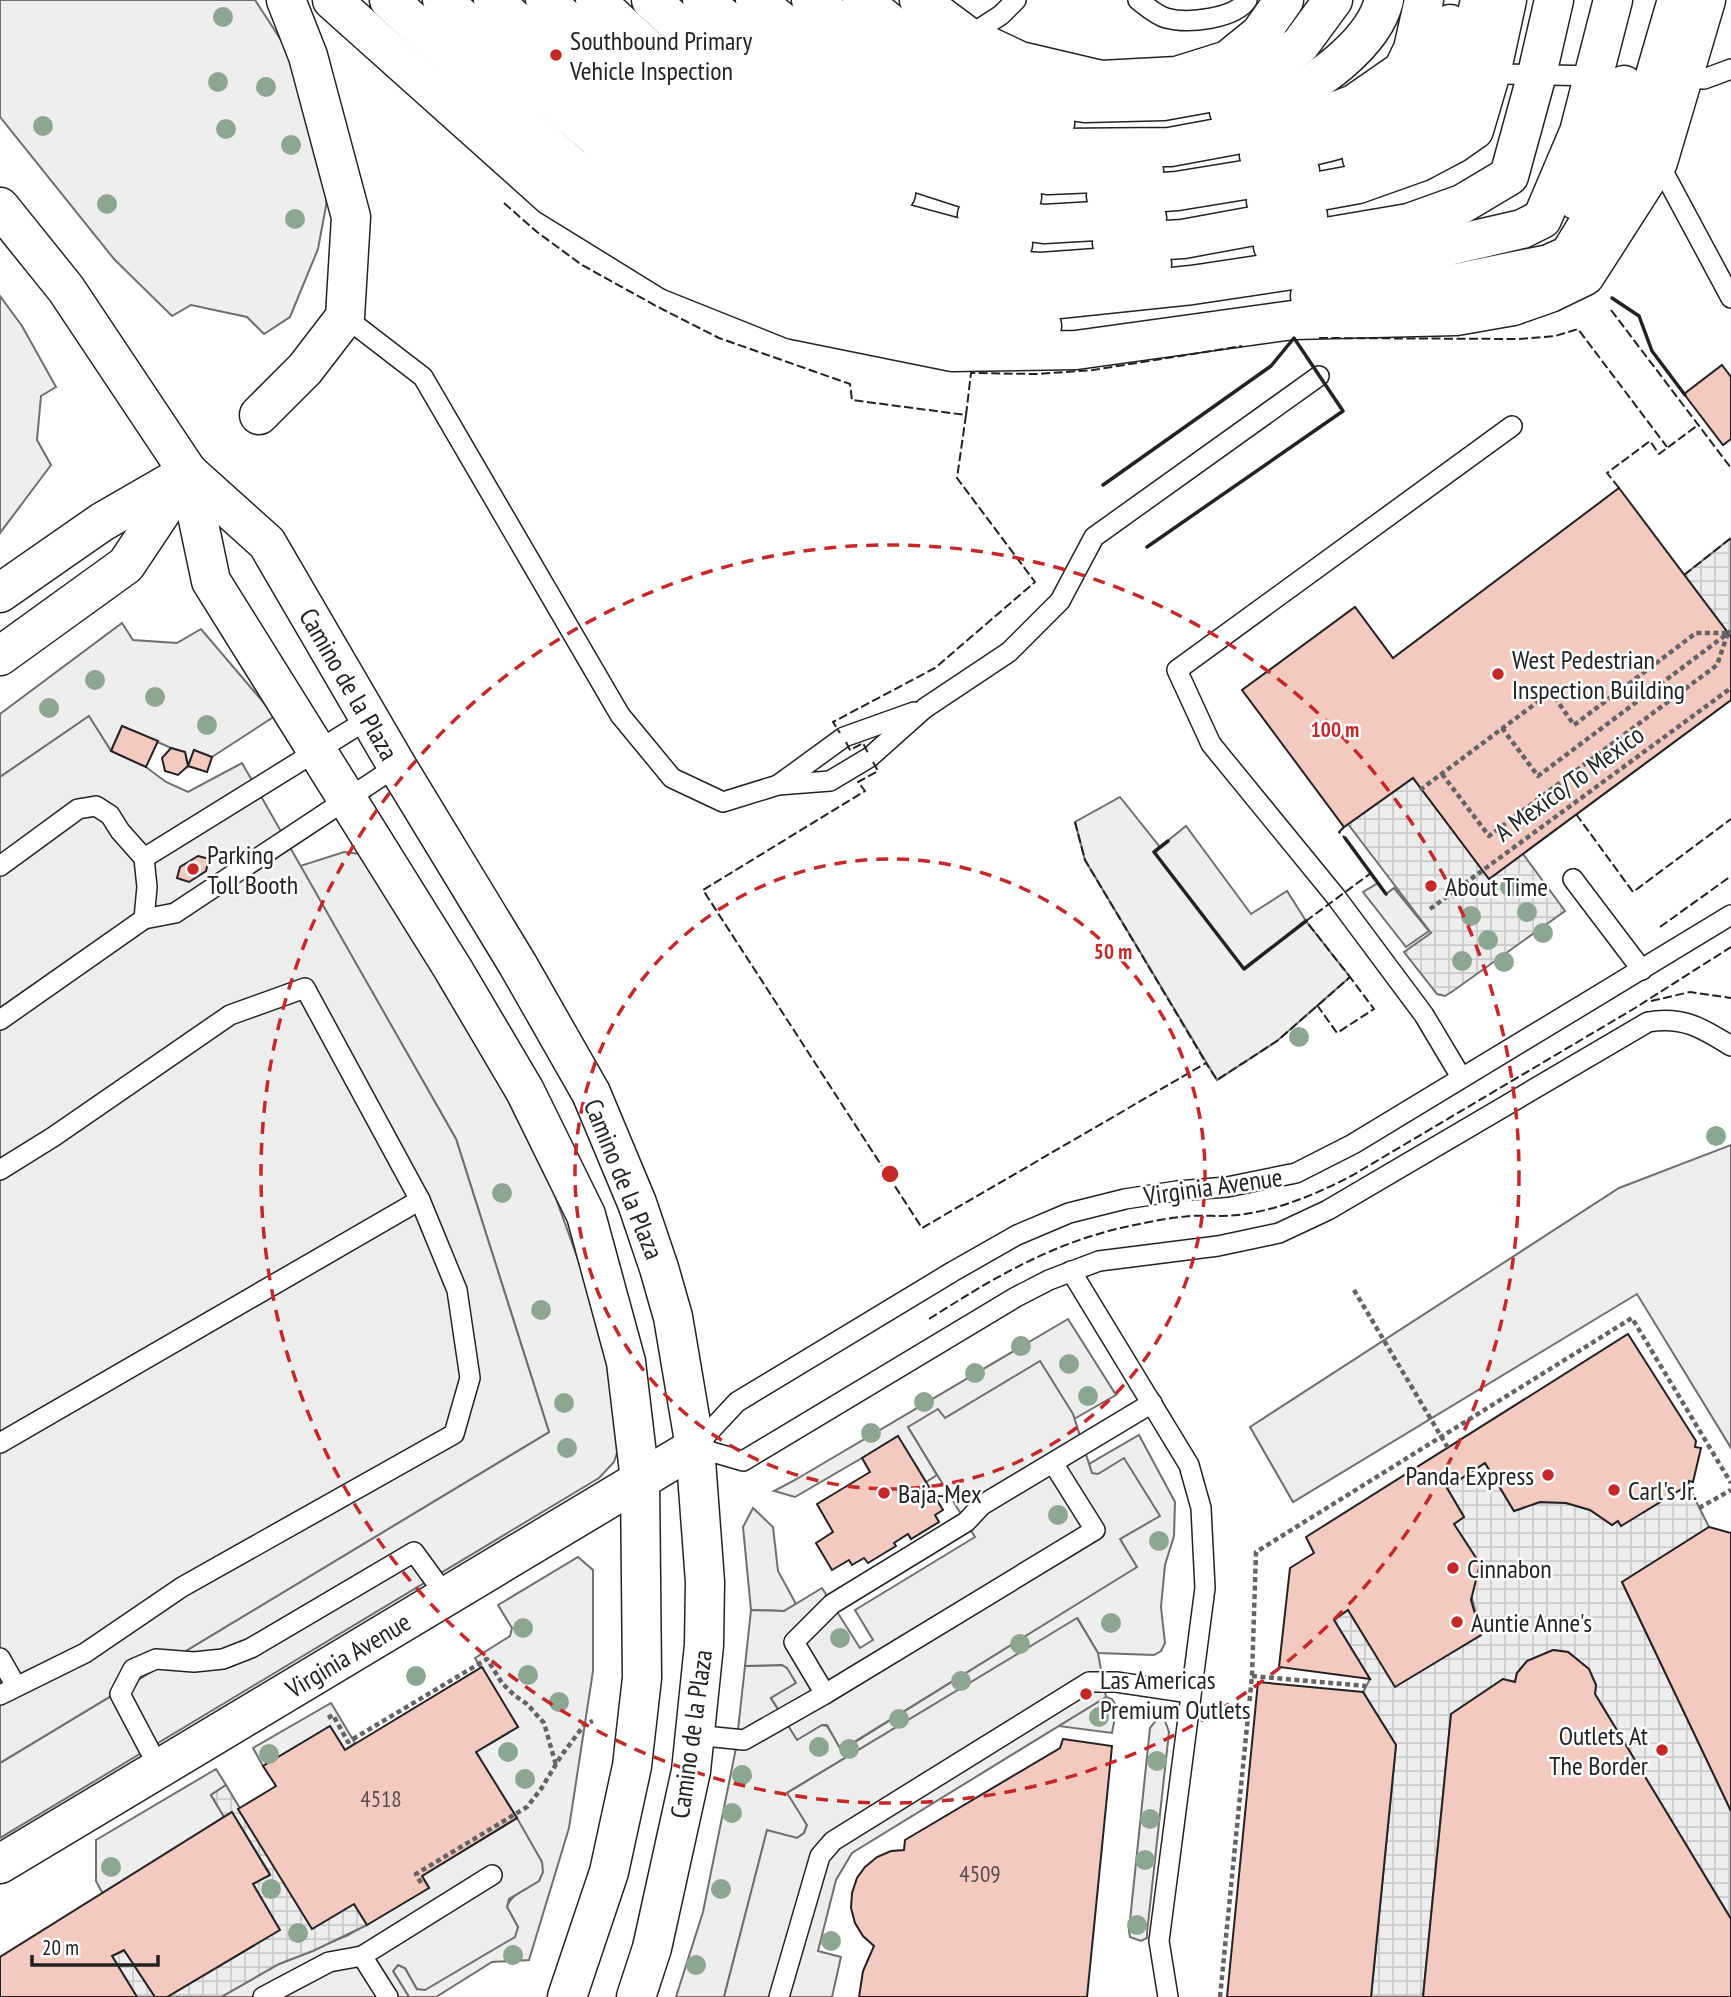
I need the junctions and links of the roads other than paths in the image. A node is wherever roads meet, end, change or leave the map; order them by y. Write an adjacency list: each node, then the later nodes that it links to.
1 (286, 0): 43 (main road)
2 (332, 0): 41 (main road)
3 (389, 0): 41 (main road)
4 (442, 0): 39 (main road)
5 (493, 0): 39 (main road)
6 (545, 0): 37 (main road)
7 (595, 0): 37 (main road)
8 (651, 0): 37 (main road)
9 (702, 0): 37 (main road)
10 (755, 0): 37 (main road)
11 (811, 0): 37 (main road)
12 (862, 0): 33 (main road)
13 (919, 0): 33 (main road)
14 (1016, 0): 33 (lane)
15 (1138, 0): 16 (lane)
16 (1247, 0)
17 (1284, 0): 33 (main road)
18 (1333, 0): 32 (main road)
19 (1424, 0): 35 (main road)
20 (1455, 0): 35 (main road)
21 (1480, 0): 35 (main road)
22 (1507, 0): 35 (main road)
23 (1532, 0): 35 (main road)
24 (1554, 0): 35 (main road)
25 (1576, 0): 35 (main road)
26 (1599, 0): 35 (main road)
27 (1614, 0): 35 (main road)
28 (1628, 0): 35 (main road)
29 (1650, 0): 35 (main road)
30 (1677, 0): 35 (main road)
31 (1706, 0): 35 (main road)
32 (1314, 16): 33 (main road)
33 (951, 45): 37 (lane)
34 (1731, 69): 35 (lane)
35 (1490, 86): 36 (main road); 36 (main road); 37 (main road); 37 (main road); 38 (main road); 38 (main road); 39 (main road); 39 (main road); 41 (main road); 41 (main road)
36 (1330, 94): 37 (main road)
37 (826, 116): 39 (lane)
38 (1658, 162): 42 (lane)
39 (701, 190): 41 (lane)
40 (0, 207): 47 (main road, Camino de la Plaza)
41 (637, 230)
42 (1731, 298)
43 (345, 317): 45 (main road); 54 (lane)
44 (1319, 376): 50 (lane)
45 (259, 415)
46 (1512, 426): 64 (lane)
47 (188, 472): 48 (main road); 49 (main road); 51 (main road, Camino de la Plaza); 52 (main road, Camino de la Plaza)
48 (0, 593)
49 (0, 656)
50 (925, 708): 54 (lane); 54 (lane)
51 (370, 718): 52 (lane); 53 (main road, Camino de la Plaza)
52 (316, 751): 55 (main road, Camino de la Plaza); 56 (lane)
53 (397, 766): 55 (lane); 70 (main road, Camino de la Plaza)
54 (778, 785)
55 (346, 799): 60 (lane); 72 (main road, Camino de la Plaza)
56 (144, 858): 57 (lane); 60 (lane)
57 (0, 866)
58 (1573, 879): 61 (lane)
59 (1731, 915): 61 (lane, Virginia Avenue)
60 (144, 919): 62 (lane)
61 (1642, 970): 64 (lane, Virginia Avenue)
62 (0, 1020)
63 (1731, 1046): 67 (lane, Virginia Avenue)
64 (1461, 1077): 70 (lane, Virginia Avenue)
65 (0, 1170): 66 (lane)
66 (420, 1200): 69 (lane); 75 (lane)
67 (1071, 1271): 68 (lane); 70 (lane, Virginia Avenue)
68 (1152, 1403): 71 (lane); 76 (lane)
69 (0, 1443)
70 (695, 1447): 72 (main road, Virginia Avenue); 79 (main road, Camino de la Plaza)
71 (1053, 1463): 77 (lane); 77 (lane)
72 (640, 1480): 73 (main road, Virginia Avenue); 78 (main road, Camino de la Plaza)
73 (446, 1596): 80 (main road, Virginia Avenue); 80 (lane)
74 (0, 1658): 75 (lane)
75 (8, 1690)
76 (1190, 1693): 88 (lane); 89 (lane)
77 (825, 1694): 79 (lane)
78 (636, 1728): 79 (main road); 86 (main road, Camino de la Plaza)
79 (695, 1735): 87 (main road, Camino de la Plaza)
80 (159, 1768): 81 (main road, Virginia Avenue)
81 (0, 1864)
82 (492, 1875): 83 (lane)
83 (362, 1956): 84 (lane); 85 (lane)
84 (263, 1997)
85 (388, 1997)
86 (566, 1997)
87 (636, 1997)
88 (779, 1997)
89 (1168, 1997)

